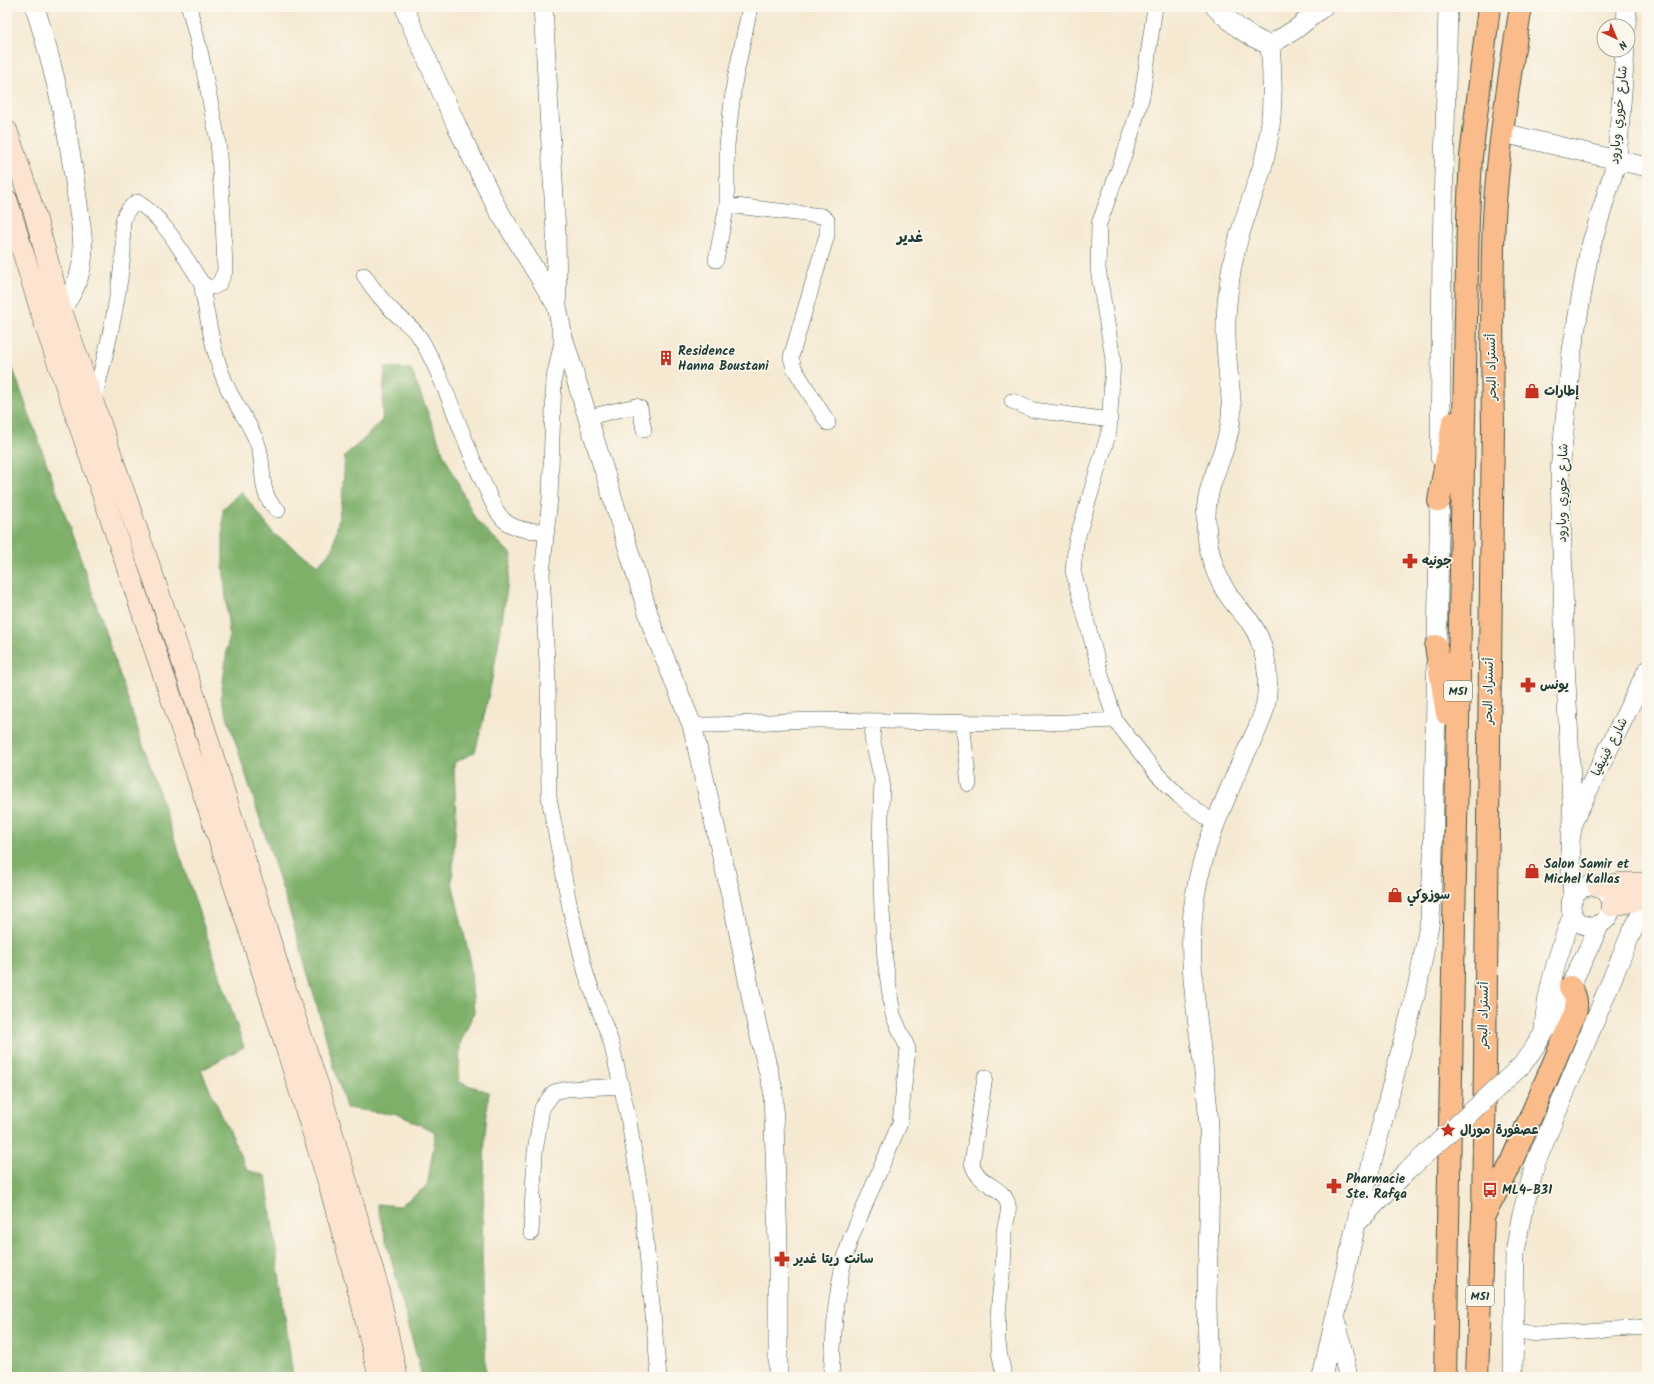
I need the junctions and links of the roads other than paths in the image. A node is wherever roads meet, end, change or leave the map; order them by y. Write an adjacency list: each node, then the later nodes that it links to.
1 (35, 7): 26 (street)
2 (189, 7): 24 (street)
3 (405, 7): 25 (street)
4 (543, 7): 25 (street)
5 (750, 7): 21 (street)
6 (1155, 7): 33 (street)
7 (1215, 7): 14 (street)
8 (1323, 7): 14 (street)
9 (1448, 7): 37 (street)
10 (1489, 7): 29 (highway, أتستراد البحر / M51)
11 (1521, 7): 17 (highway, أتستراد البحر / M51)
12 (1627, 7): 13 (street)
13 (1626, 18)
14 (1270, 45): 49 (street)
15 (1624, 58): 18 (street, شارع خوري وبارود)
16 (7, 131): 26 (main road)
17 (1503, 133): 18 (street); 62 (highway, أتستراد البحر / M51)
18 (1617, 160): 19 (street); 48 (street, شارع خوري وبارود)
19 (1647, 167)
20 (7, 200): 27 (main road)
21 (726, 205): 22 (street); 34 (street)
22 (716, 260)
23 (364, 275): 39 (street)
24 (202, 282): 31 (street); 38 (street)
25 (557, 306): 28 (street)
26 (61, 309): 27 (street); 31 (main road)
27 (46, 328): 35 (main road)
28 (563, 337): 32 (street); 39 (street)
29 (1464, 357): 37 (highway); 46 (highway, أتستراد البحر / M51)
30 (1012, 401): 33 (street)
31 (92, 404): 35 (street); 69 (main road)
32 (588, 417): 36 (street); 45 (street)
33 (1110, 420): 42 (street)
34 (828, 423)
35 (81, 430): 68 (main road)
36 (644, 430)
37 (1439, 501): 40 (street)
38 (278, 510)
39 (547, 531): 61 (street)
40 (1436, 646): 46 (highway); 63 (street)
41 (1647, 671): 48 (street, شارع فينيقيا)
42 (1115, 720): 44 (street); 49 (street)
43 (874, 721): 44 (street); 45 (street); 72 (street)
44 (962, 722): 47 (street)
45 (692, 725): 71 (street)
46 (1456, 768): 77 (highway, أتستراد البحر / M51)
47 (969, 784)
48 (1573, 822): 50 (street)
49 (1216, 825): 74 (street)
50 (1570, 864): 52 (street); 55 (street)
51 (1647, 883): 52 (main road)
52 (1594, 887): 55 (street); 56 (street)
53 (1647, 898): 56 (main road)
54 (1647, 902): 57 (street)
55 (1573, 906): 56 (street); 59 (street)
56 (1607, 914): 57 (street); 58 (street)
57 (1630, 936): 67 (street)
58 (1570, 987): 59 (street); 62 (highway)
59 (1543, 1032): 63 (street, bridge)
60 (985, 1077): 73 (street)
61 (621, 1086): 64 (street); 70 (street)
62 (1483, 1216): 78 (highway, أتستراد البحر / M51)
63 (1356, 1224): 65 (street)
64 (530, 1233)
65 (1336, 1318): 75 (street); 76 (street)
66 (1647, 1327): 67 (street)
67 (1513, 1331): 79 (street)
68 (380, 1377)
69 (397, 1377)
70 (660, 1377)
71 (778, 1377)
72 (831, 1377)
73 (1006, 1377)
74 (1211, 1377)
75 (1322, 1377)
76 (1348, 1377)
77 (1445, 1377)
78 (1477, 1377)
79 (1513, 1377)

